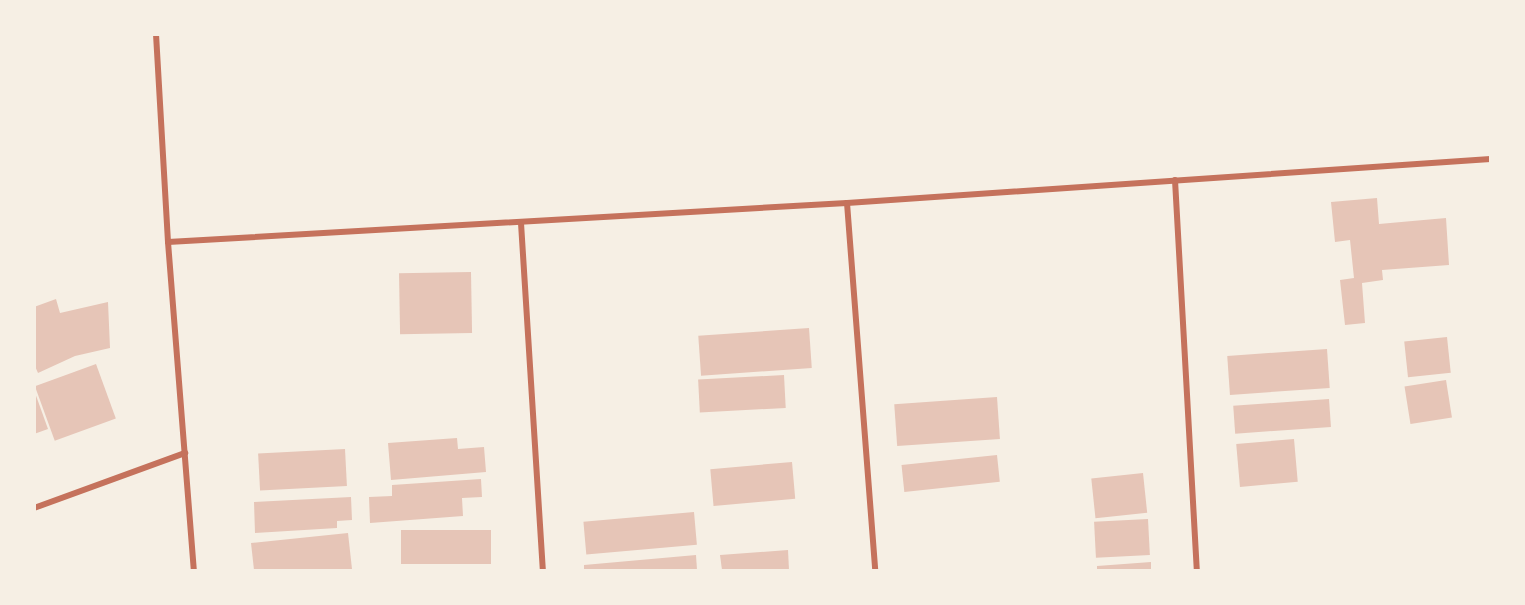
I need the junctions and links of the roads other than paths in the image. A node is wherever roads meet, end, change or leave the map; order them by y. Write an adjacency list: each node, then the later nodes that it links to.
1 (156, 34): 6 (street)
2 (1491, 159): 3 (street)
3 (1175, 180): 4 (street); 12 (street)
4 (848, 203): 5 (street); 11 (street)
5 (521, 223): 6 (street); 10 (street)
6 (168, 242): 7 (street)
7 (185, 453): 8 (street); 9 (street)
8 (34, 508)
9 (194, 570)
10 (543, 570)
11 (875, 570)
12 (1197, 570)

